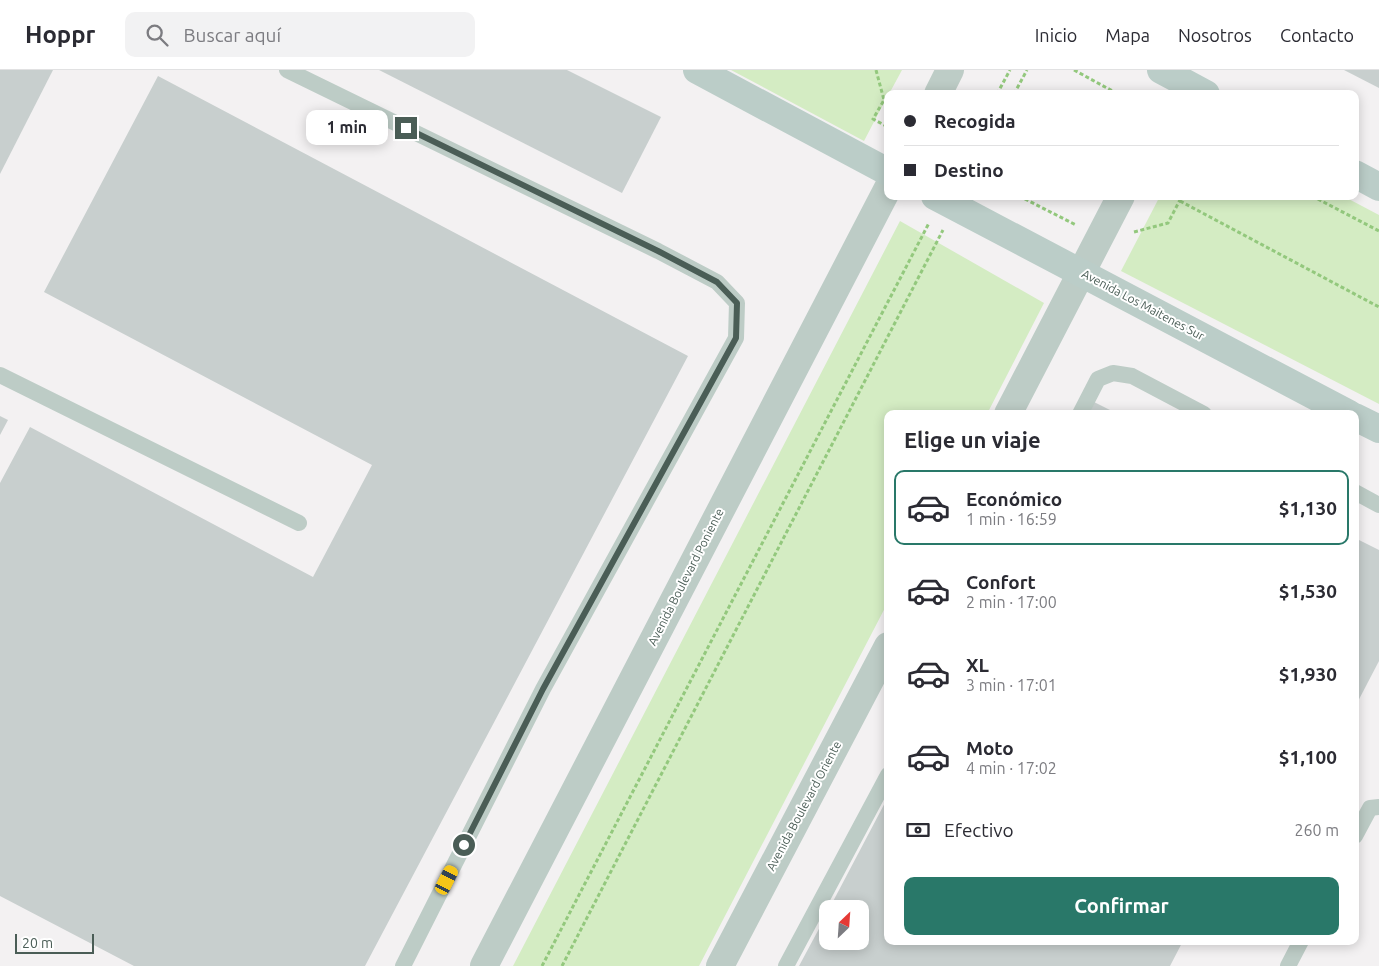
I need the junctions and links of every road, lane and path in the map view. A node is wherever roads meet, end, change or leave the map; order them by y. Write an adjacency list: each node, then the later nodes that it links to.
1 (286, 70): 45 (lane)
2 (697, 70): 17 (street)
3 (876, 70): 14 (path)
4 (950, 70): 9 (street)
5 (1010, 70): 10 (path)
6 (1027, 70): 11 (path)
7 (1074, 70): 12 (path)
8 (1175, 79): 13 (street)
9 (940, 90)
10 (999, 90)
11 (1016, 90)
12 (1111, 90)
13 (1198, 90)
14 (884, 100)
15 (884, 100): 16 (path)
16 (884, 125)
17 (884, 170)
18 (1359, 176): 19 (street)
19 (1379, 187)
20 (884, 196): 46 (street, Avenida Boulevard Poniente)
21 (1027, 200): 27 (path)
22 (1119, 200): 27 (street)
23 (1319, 200): 26 (path)
24 (945, 201): 28 (street, Avenida Los Maitenes Sur); 47 (path); 48 (path)
25 (1180, 202): 27 (path); 29 (path)
26 (1379, 232)
27 (1100, 238): 28 (street)
28 (1082, 273): 31 (street); 34 (street, Avenida Los Maitenes Sur)
29 (1379, 308)
30 (0, 375): 39 (lane)
31 (1010, 410)
32 (1082, 410): 33 (lane)
33 (1196, 410)
34 (1341, 410)
35 (1359, 419): 36 (street)
36 (1379, 429)
37 (1359, 494): 38 (lane)
38 (1379, 505)
39 (299, 524)
40 (884, 654): 49 (street, Avenida Boulevard Oriente)
41 (884, 782): 50 (lane)
42 (1379, 807): 43 (lane)
43 (1359, 829)
44 (1299, 945): 51 (lane)
45 (403, 966)
46 (484, 966)
47 (542, 966)
48 (562, 966)
49 (720, 966)
50 (786, 966)
51 (1288, 966)

